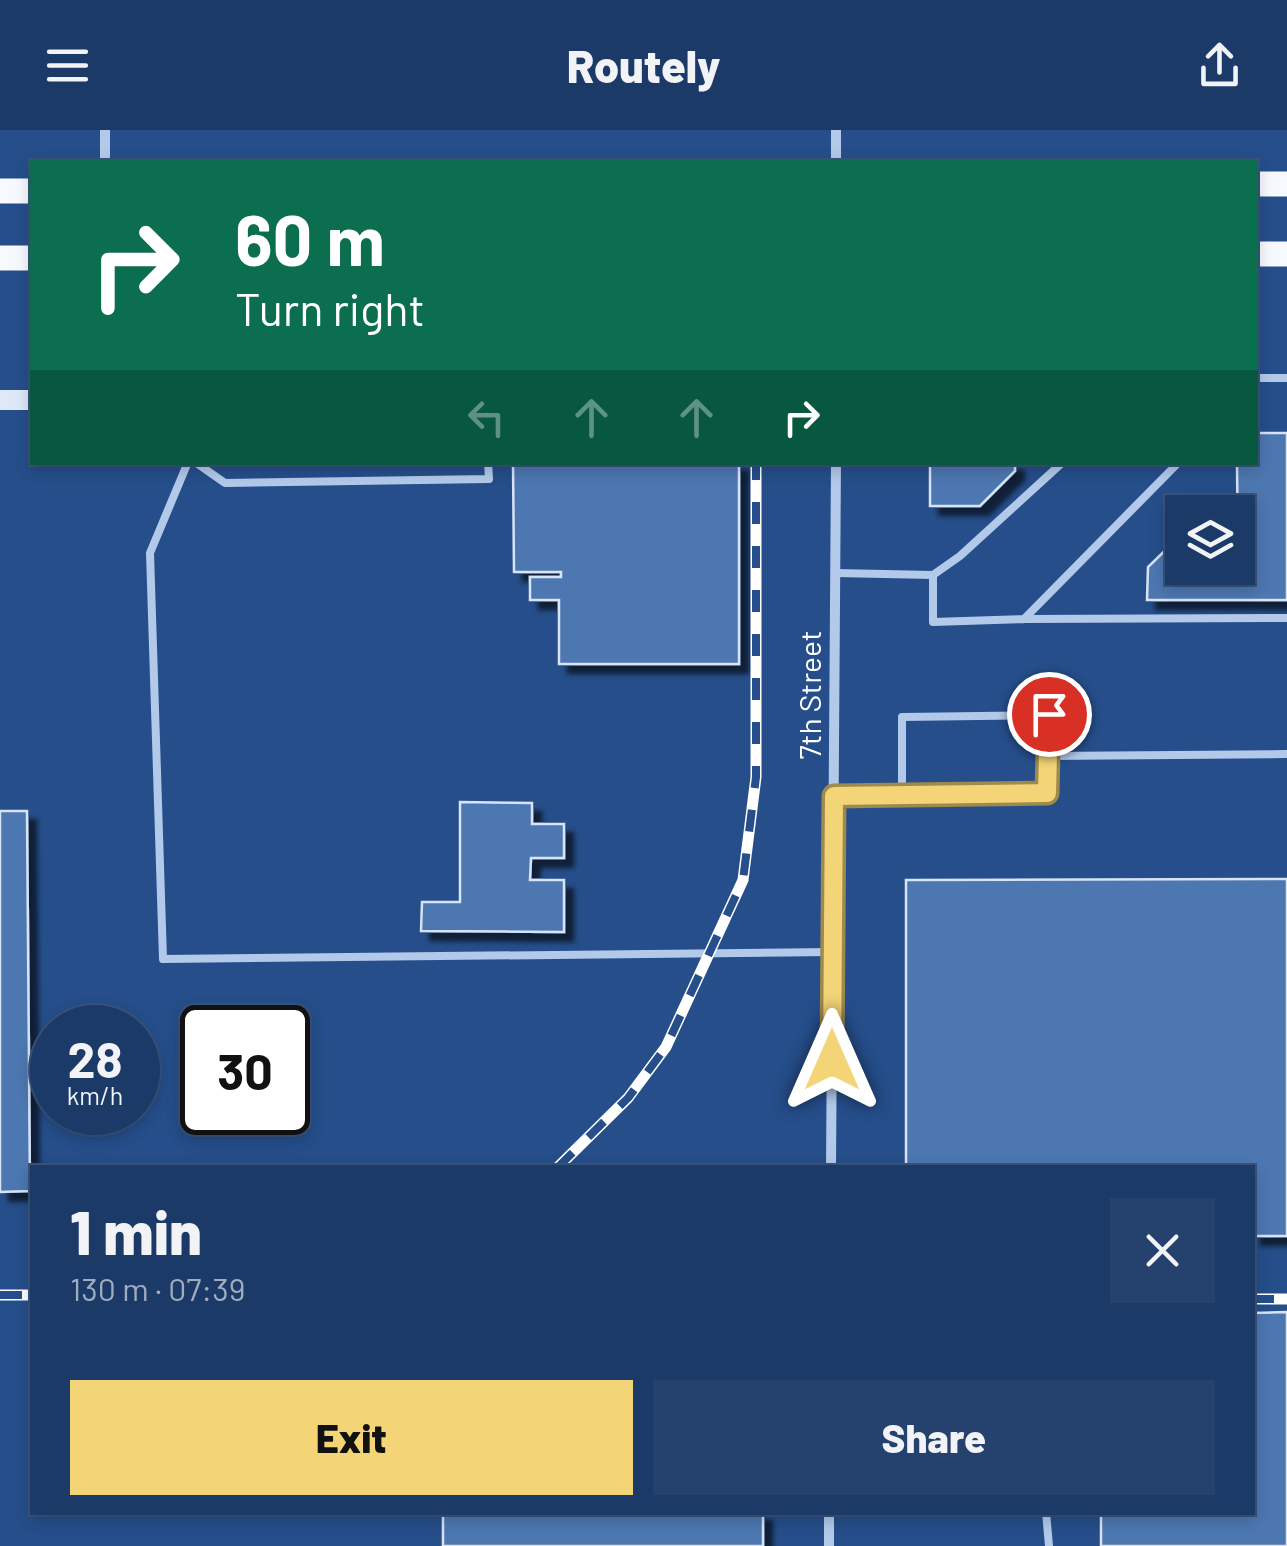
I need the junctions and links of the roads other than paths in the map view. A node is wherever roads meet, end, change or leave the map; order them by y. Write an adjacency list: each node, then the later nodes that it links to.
1 (105, 130): 3 (street)
2 (836, 130): 4 (street)
3 (104, 160)
4 (836, 160)
5 (1258, 184): 6 (main road)
6 (1287, 184)
7 (0, 191): 8 (main road)
8 (30, 191)
9 (1258, 254): 10 (main road)
10 (1287, 254)
11 (0, 258): 12 (main road)
12 (30, 258)
13 (1258, 378): 14 (lane)
14 (1287, 378)
15 (0, 400): 16 (street)
16 (30, 400)
17 (190, 465): 31 (lane)
18 (196, 465): 19 (lane)
19 (488, 465)
20 (836, 465): 23 (street, 7th Street)
21 (1059, 465): 24 (lane)
22 (1176, 465): 26 (lane)
23 (835, 573): 24 (lane); 29 (street, 7th Street)
24 (933, 575): 26 (lane)
25 (1287, 618): 26 (lane)
26 (1024, 619)
27 (1287, 754): 28 (lane)
28 (1048, 756): 30 (lane); 30 (lane)
29 (834, 796): 30 (lane); 31 (street, 7th Street)
30 (902, 796)
31 (832, 952): 32 (street, 7th Street)
32 (831, 1165)
33 (829, 1515): 35 (street)
34 (1046, 1515): 36 (lane)
35 (829, 1546)
36 (1048, 1546)

